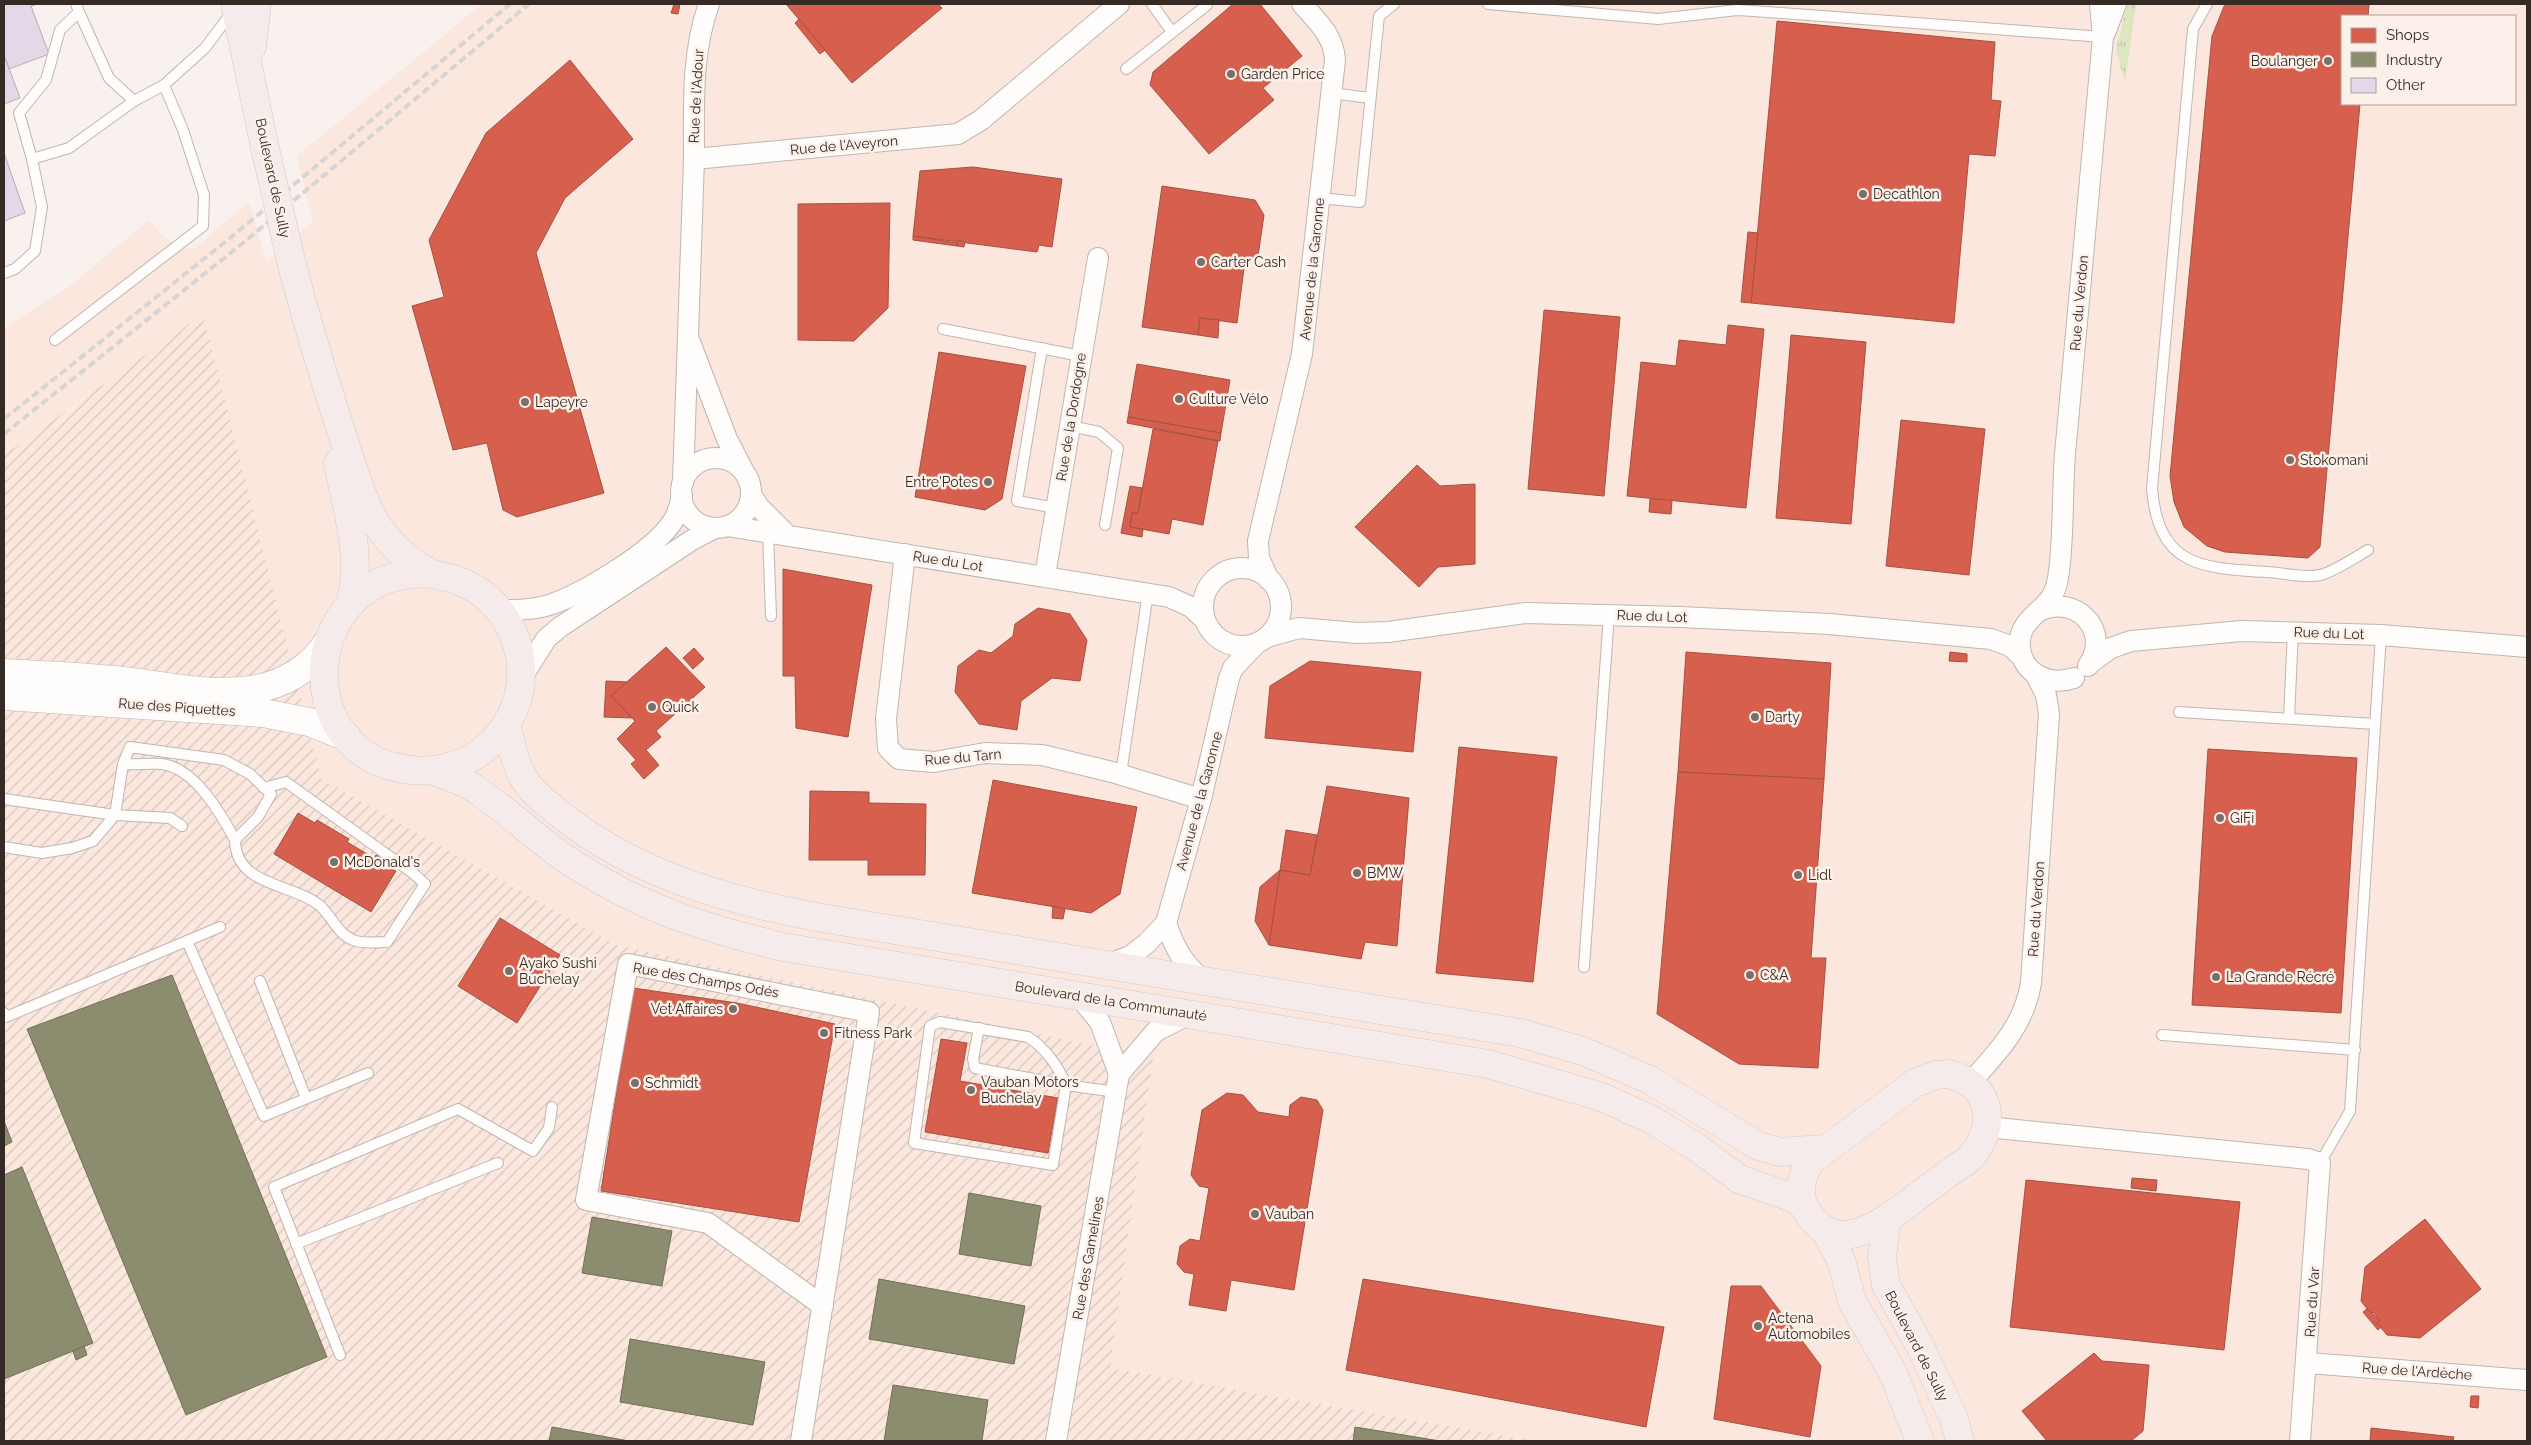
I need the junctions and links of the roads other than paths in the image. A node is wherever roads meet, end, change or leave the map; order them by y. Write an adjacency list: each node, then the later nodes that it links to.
1 (709, 4): 21 (street, Rue de l'Adour)
2 (1119, 4): 21 (street, Rue de l'Aveyron)
3 (1152, 4): 13 (lane)
4 (1302, 4): 17 (street, Avenue de la Garonne)
5 (1394, 4): 18 (lane)
6 (1488, 4): 14 (lane)
7 (2100, 4): 14 (street, Rue du Verdon)
8 (2116, 4): 14 (street, Rue du Verdon)
9 (2207, 4): 40 (lane)
10 (242, 5): 16 (lane); 29 (main road, Boulevard de Sully, bridge)
11 (1207, 5): 13 (lane)
12 (78, 8): 19 (lane); 20 (lane)
13 (1172, 32): 15 (lane)
14 (2104, 37): 42 (street, Rue du Verdon)
15 (1126, 69)
16 (164, 85): 19 (lane); 27 (lane)
17 (1331, 93): 18 (lane); 22 (street, Avenue de la Garonne)
18 (1370, 98): 22 (lane)
19 (134, 101): 20 (lane)
20 (32, 159): 24 (lane)
21 (694, 159): 26 (street)
22 (1320, 198): 39 (street, Avenue de la Garonne)
23 (1098, 258): 30 (street, Rue de la Dordogne)
24 (4, 273)
25 (943, 329): 28 (lane)
26 (686, 331): 32 (street); 33 (street)
27 (55, 340)
28 (1042, 348): 30 (lane); 35 (lane)
29 (316, 352): 44 (main road); 50 (main road)
30 (1082, 356): 31 (street, Rue de la Dordogne)
31 (1070, 426): 35 (street, Rue de la Dordogne); 36 (lane)
32 (744, 471): 33 (street); 34 (street)
33 (682, 489): 37 (street); 51 (street)
34 (751, 494): 37 (street); 38 (street)
35 (1056, 508): 45 (street, Rue de la Dordogne)
36 (1105, 525)
37 (721, 527): 38 (street, Rue du Lot); 72 (street)
38 (778, 534): 41 (street, Rue du Lot); 53 (lane)
39 (1258, 541): 43 (street); 47 (street)
40 (2368, 550)
41 (905, 554): 45 (street, Rue du Lot); 82 (street, Rue du Tarn)
42 (2060, 569): 54 (street); 55 (street)
43 (1232, 570): 46 (street); 47 (street)
44 (434, 574): 50 (main road); 51 (main road)
45 (1044, 576): 48 (street, Rue du Lot)
46 (1209, 586): 49 (street); 56 (street)
47 (1274, 588): 57 (street); 62 (street)
48 (1148, 593): 49 (street, Rue du Lot); 82 (lane)
49 (1169, 597): 56 (street)
50 (350, 604): 64 (main road)
51 (499, 610): 72 (main road)
52 (1608, 614): 57 (street, Rue du Lot); 61 (street, Rue du Lot); 94 (lane)
53 (771, 616)
54 (2031, 618): 55 (street); 61 (street); 66 (street)
55 (2085, 618): 63 (street); 67 (street)
56 (1205, 620): 60 (street)
57 (1314, 628): 62 (street)
58 (2293, 631): 59 (street, Rue du Lot); 63 (street, Rue du Lot); 76 (lane)
59 (2381, 635): 65 (street, Rue du Lot); 78 (lane)
60 (1218, 638): 62 (street); 70 (street)
61 (1991, 639): 66 (street)
62 (1262, 640): 70 (street)
63 (2131, 641): 67 (street)
64 (328, 642): 68 (street, Rue des Piquettes); 79 (main road)
65 (2527, 647)
66 (2022, 657): 69 (street)
67 (2090, 663): 71 (street)
68 (4, 673)
69 (2036, 674): 71 (street); 75 (street)
70 (1229, 678): 85 (street, Avenue de la Garonne)
71 (2074, 678): 75 (street)
72 (521, 679): 77 (main road)
73 (4, 696): 79 (street, Rue des Piquettes)
74 (2179, 712): 76 (lane)
75 (2049, 714): 105 (street, Rue du Verdon)
76 (2289, 718): 78 (lane)
77 (506, 724): 81 (main road); 93 (main road)
78 (2375, 724): 102 (lane)
79 (347, 737): 81 (main road)
80 (123, 764): 83 (lane); 86 (lane); 88 (lane)
81 (433, 770): 97 (main road, Boulevard de la Communauté)
82 (1121, 774): 85 (street, Rue du Tarn)
83 (264, 788): 88 (lane); 88 (lane)
84 (4, 798): 86 (lane)
85 (1202, 799): 90 (street, Avenue de la Garonne)
86 (116, 815): 87 (lane); 89 (lane)
87 (182, 826)
88 (235, 840)
89 (4, 847)
90 (1166, 923): 93 (street); 96 (street)
91 (220, 927): 92 (lane)
92 (187, 941): 98 (lane); 107 (lane)
93 (1107, 966): 96 (main road)
94 (1584, 967)
95 (260, 981): 107 (lane)
96 (1205, 981): 110 (main road)
97 (1077, 994): 99 (main road, Boulevard de la Communauté); 104 (street, Rue des Gamelines)
98 (4, 1013)
99 (1190, 1014): 104 (street); 113 (main road, Boulevard de la Communauté)
100 (978, 1028): 106 (lane); 106 (lane); 106 (lane)
101 (2162, 1035): 102 (lane)
102 (2354, 1050): 112 (lane)
103 (368, 1073): 107 (lane)
104 (1117, 1083): 106 (lane); 122 (street, Rue des Gamelines)
105 (1969, 1084): 109 (main road); 110 (main road)
106 (1066, 1085)
107 (306, 1098)
108 (552, 1107): 116 (lane)
109 (1987, 1127): 112 (street); 114 (main road)
110 (1823, 1150): 113 (main road)
111 (498, 1163): 116 (lane)
112 (2320, 1163): 119 (street, Rue du Var)
113 (1803, 1204): 115 (main road)
114 (1887, 1218): 115 (main road); 124 (main road, Boulevard de Sully)
115 (1825, 1230): 123 (main road)
116 (296, 1244): 118 (lane)
117 (823, 1306): 117 (street, Rue des Champs Odés); 121 (street, Rue des Champs Odés)
118 (340, 1355)
119 (2308, 1363): 120 (street, Rue de l'Ardèche); 125 (street, Rue du Var)
120 (2527, 1380)
121 (801, 1441)
122 (1056, 1441)
123 (1920, 1441)
124 (1960, 1441)
125 (2300, 1441)

